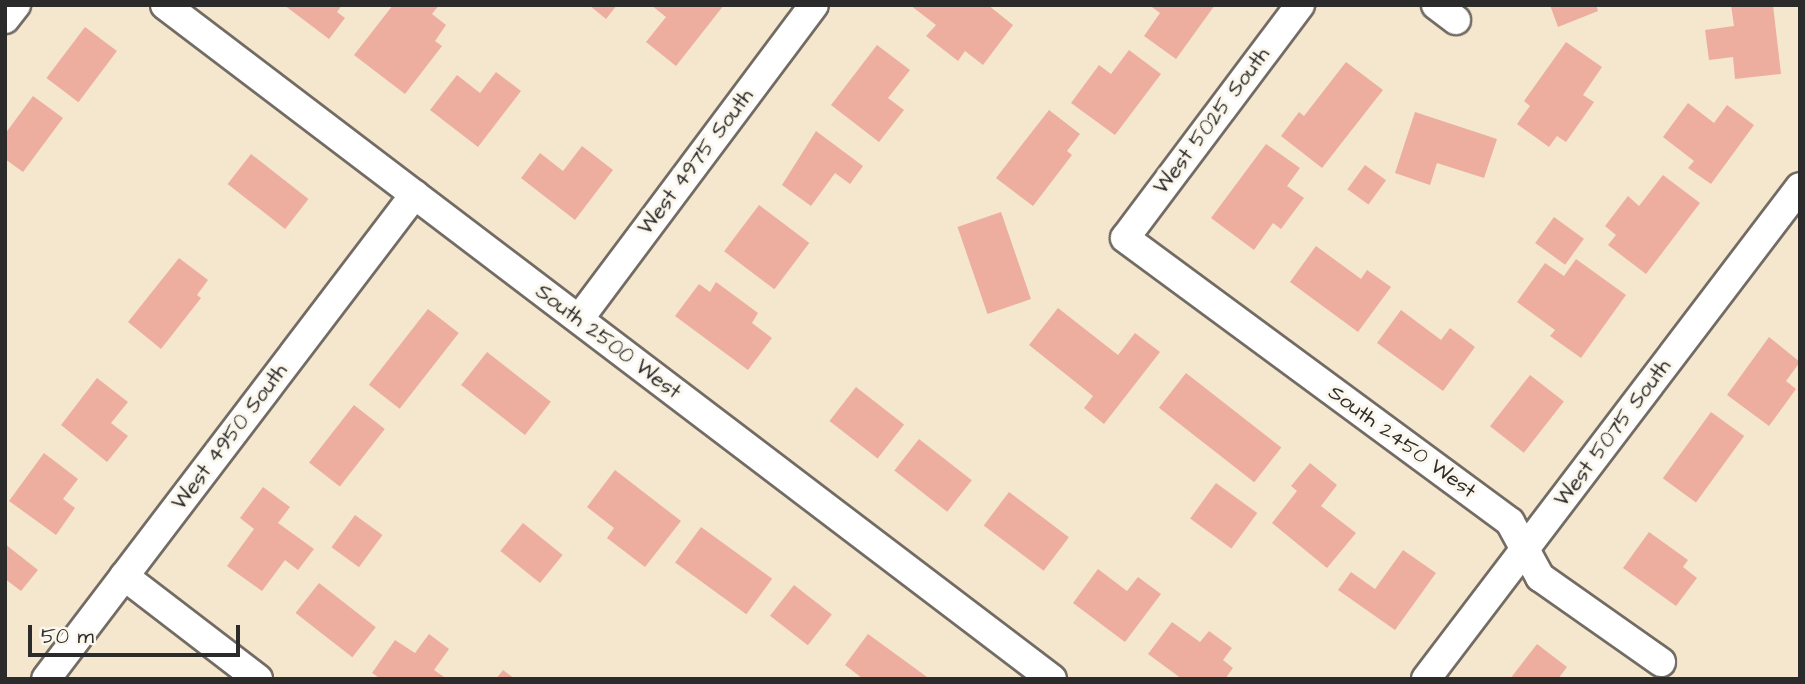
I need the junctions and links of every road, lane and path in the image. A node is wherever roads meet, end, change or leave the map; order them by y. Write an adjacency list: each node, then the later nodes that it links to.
1 (16, 5): 5 (street)
2 (165, 5): 7 (street, South 2500 West)
3 (814, 5): 9 (street, West 4975 South)
4 (1300, 5): 8 (street, West 5025 South)
5 (5, 19)
6 (1800, 187): 10 (street, West 5075 South)
7 (415, 194): 9 (street, South 2500 West); 11 (street, West 4950 South)
8 (1125, 237): 10 (street, South 2450 West)
9 (579, 319): 15 (street, South 2500 West)
10 (1524, 547): 12 (street, South 2450 West); 16 (street, West 5075 South)
11 (124, 576): 13 (street, West 4950 South); 14 (street)
12 (1661, 662)
13 (46, 679)
14 (257, 679)
15 (1052, 679)
16 (1426, 679)

